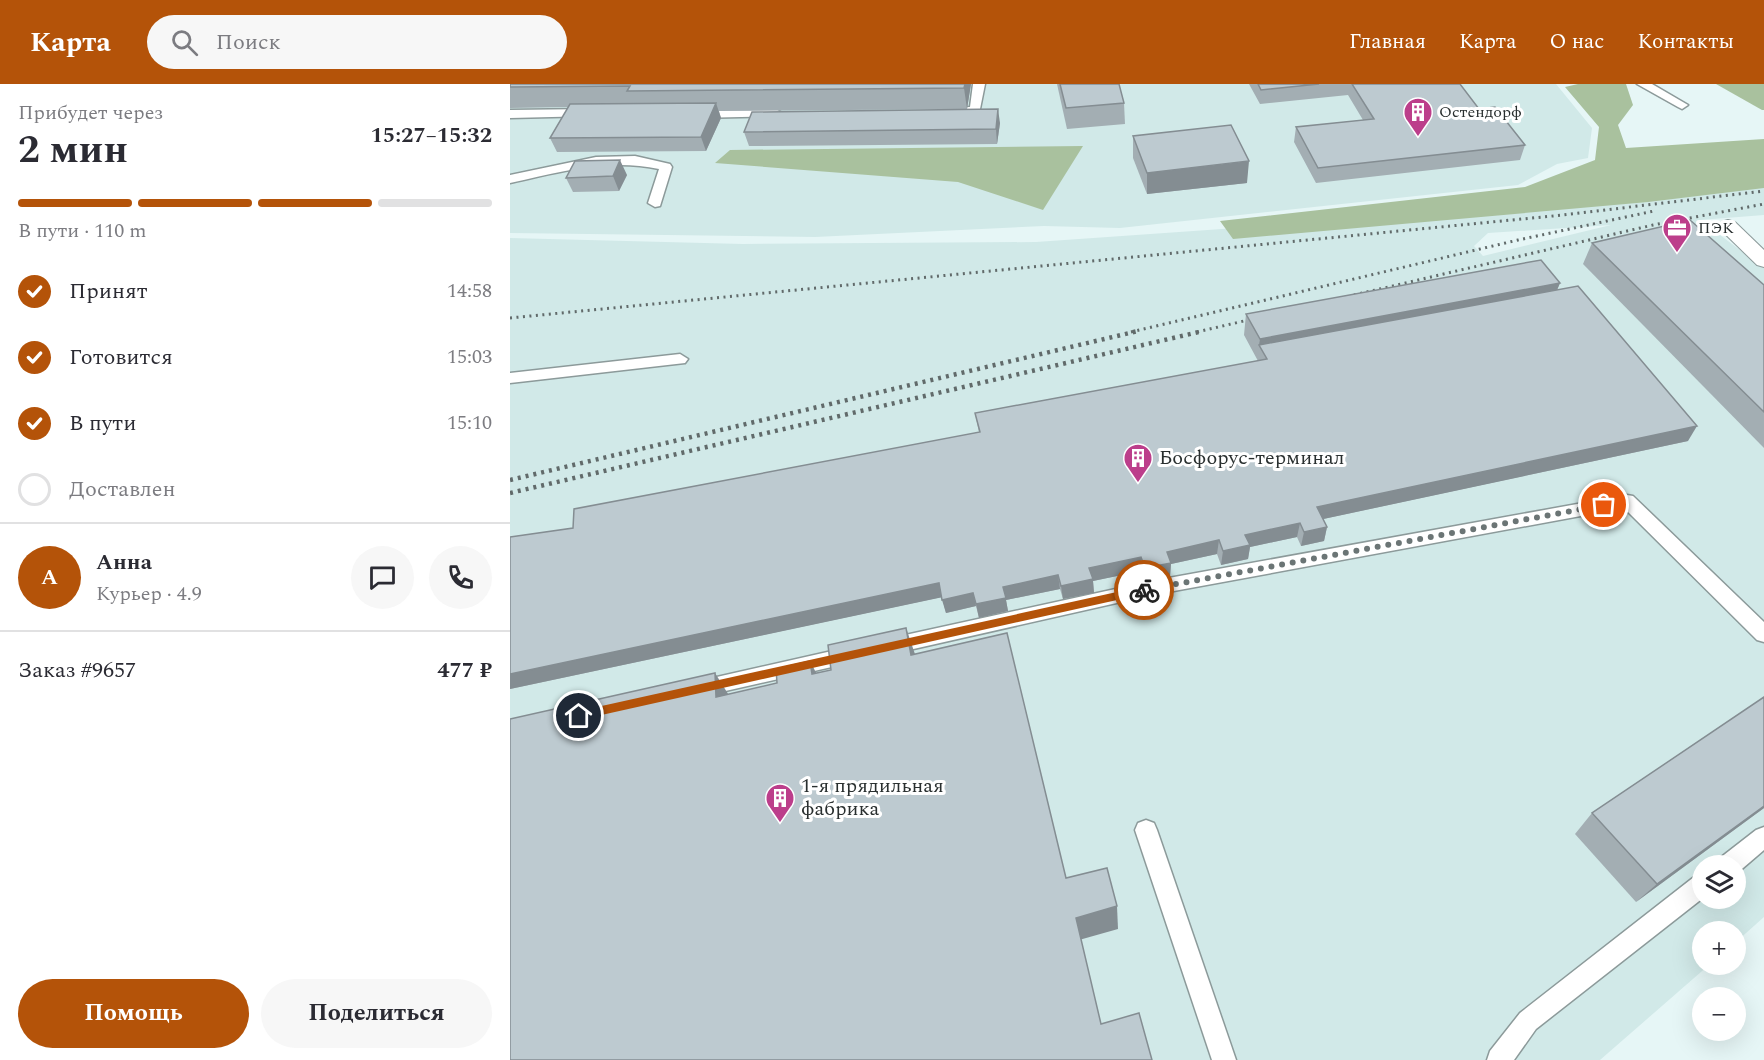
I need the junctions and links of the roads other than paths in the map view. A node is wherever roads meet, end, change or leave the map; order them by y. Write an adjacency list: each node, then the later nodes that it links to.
1 (979, 84): 4 (lane)
2 (1643, 84): 3 (lane)
3 (1682, 105)
4 (940, 112)
5 (599, 113): 7 (lane)
6 (788, 113): 8 (lane)
7 (510, 114)
8 (682, 114)
9 (510, 179): 10 (lane)
10 (655, 203)
11 (1728, 226): 12 (street)
12 (1764, 261)
13 (680, 359): 14 (lane)
14 (510, 378)
15 (1764, 634): 16 (lane)
16 (685, 692)
17 (1146, 830): 21 (lane)
18 (1764, 837): 19 (lane)
19 (1742, 855)
20 (1692, 893): 22 (lane)
21 (1224, 1060)
22 (1499, 1060)

